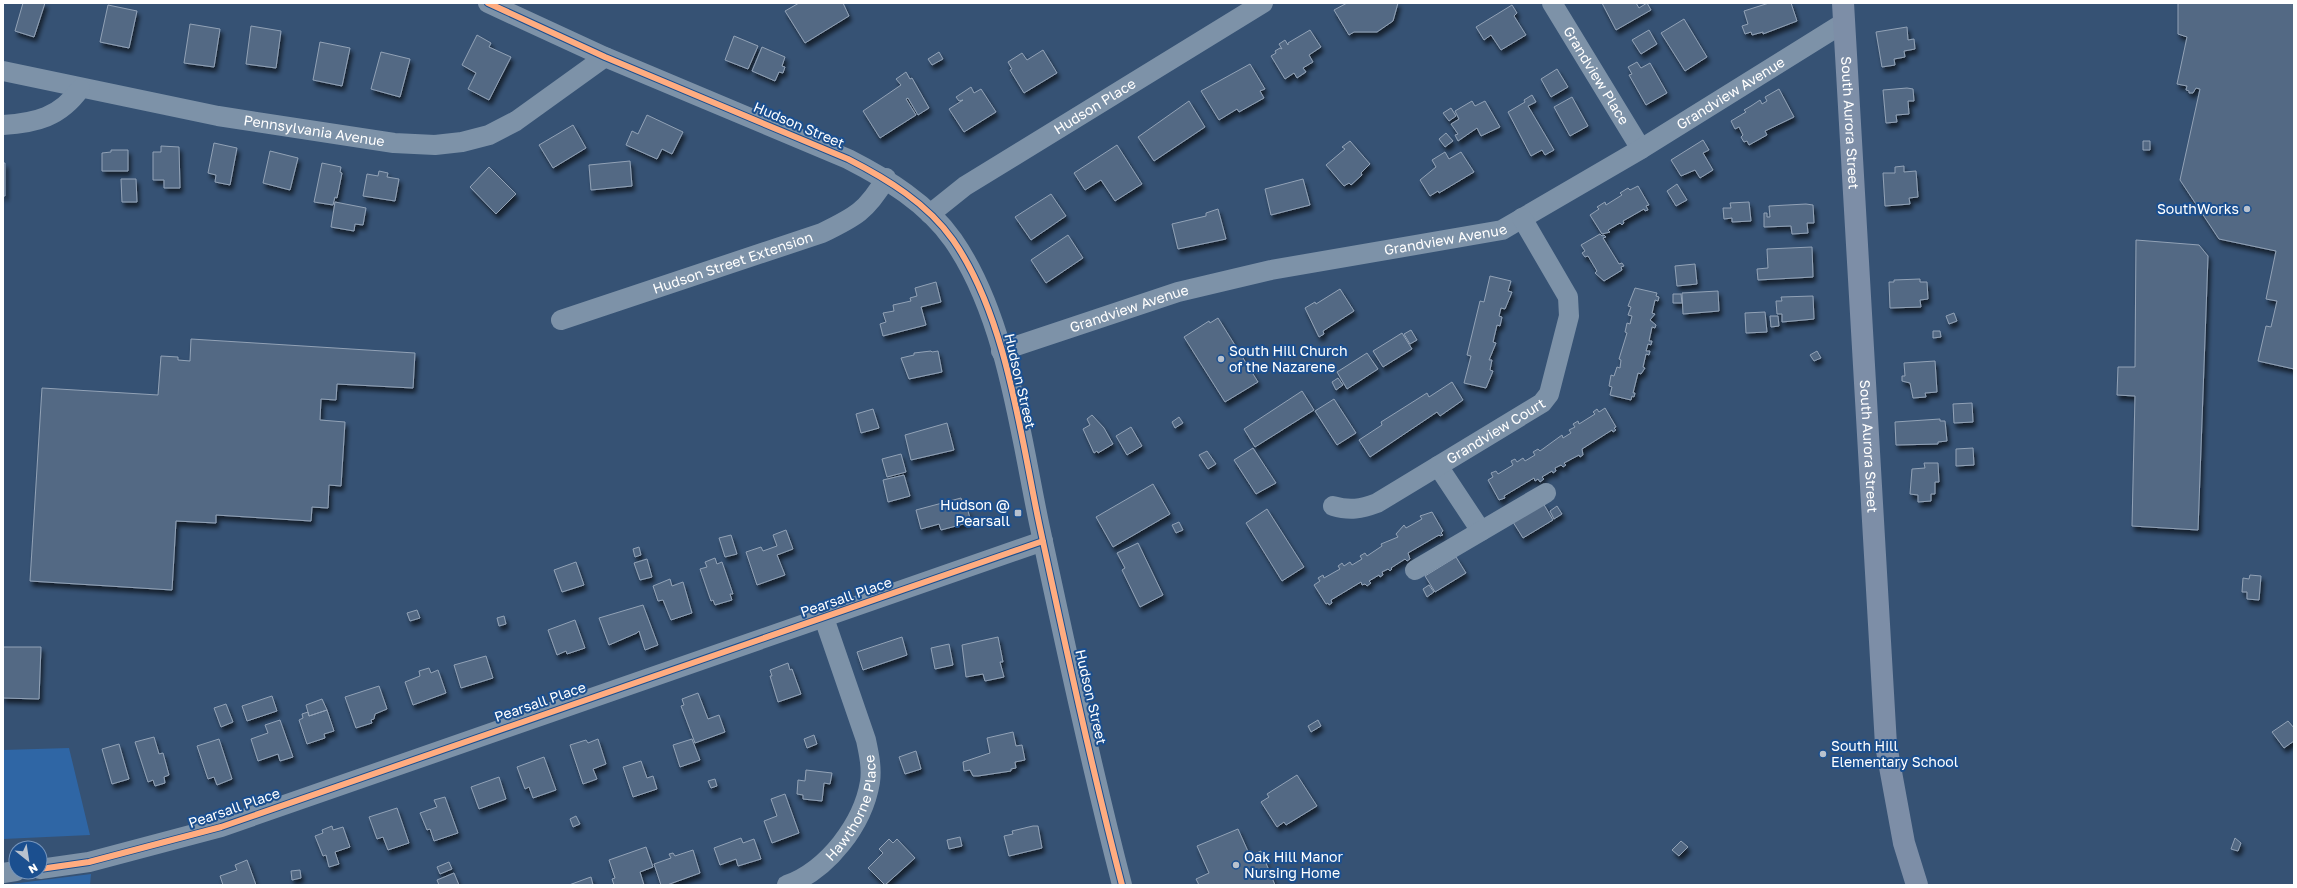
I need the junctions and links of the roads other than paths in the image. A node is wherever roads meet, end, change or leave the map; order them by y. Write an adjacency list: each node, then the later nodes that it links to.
1 (488, 3): 5 (street, Hudson Street)
2 (1263, 3): 11 (street, Hudson Place)
3 (1552, 3): 9 (street, Grandview Place)
4 (1844, 12): 9 (street, Grandview Avenue); 25 (main road, South Aurora Street)
5 (605, 57): 7 (street, Pennsylvania Avenue); 10 (street, Hudson Street)
6 (3, 71): 7 (street, Pennsylvania Avenue)
7 (80, 89): 8 (street)
8 (3, 125)
9 (1641, 149): 12 (street, Grandview Avenue)
10 (886, 178): 11 (street, Hudson Street); 13 (street, Hudson Street Extension)
11 (930, 214): 14 (street, Hudson Street)
12 (1522, 218): 14 (street, Grandview Avenue); 15 (street, Grandview Court)
13 (561, 320)
14 (1001, 351): 19 (street, Hudson Street)
15 (1438, 466): 17 (street, Grandview Court); 18 (street)
16 (1546, 493): 18 (street)
17 (1333, 506)
18 (1481, 531): 20 (street)
19 (1043, 541): 21 (street, Pearsall Place); 24 (street, Hudson Street)
20 (1415, 570)
21 (824, 618): 22 (street, Pearsall Place); 23 (street, Hawthorne Place)
22 (48, 868)
23 (789, 885)
24 (1122, 885)
25 (1917, 885)

